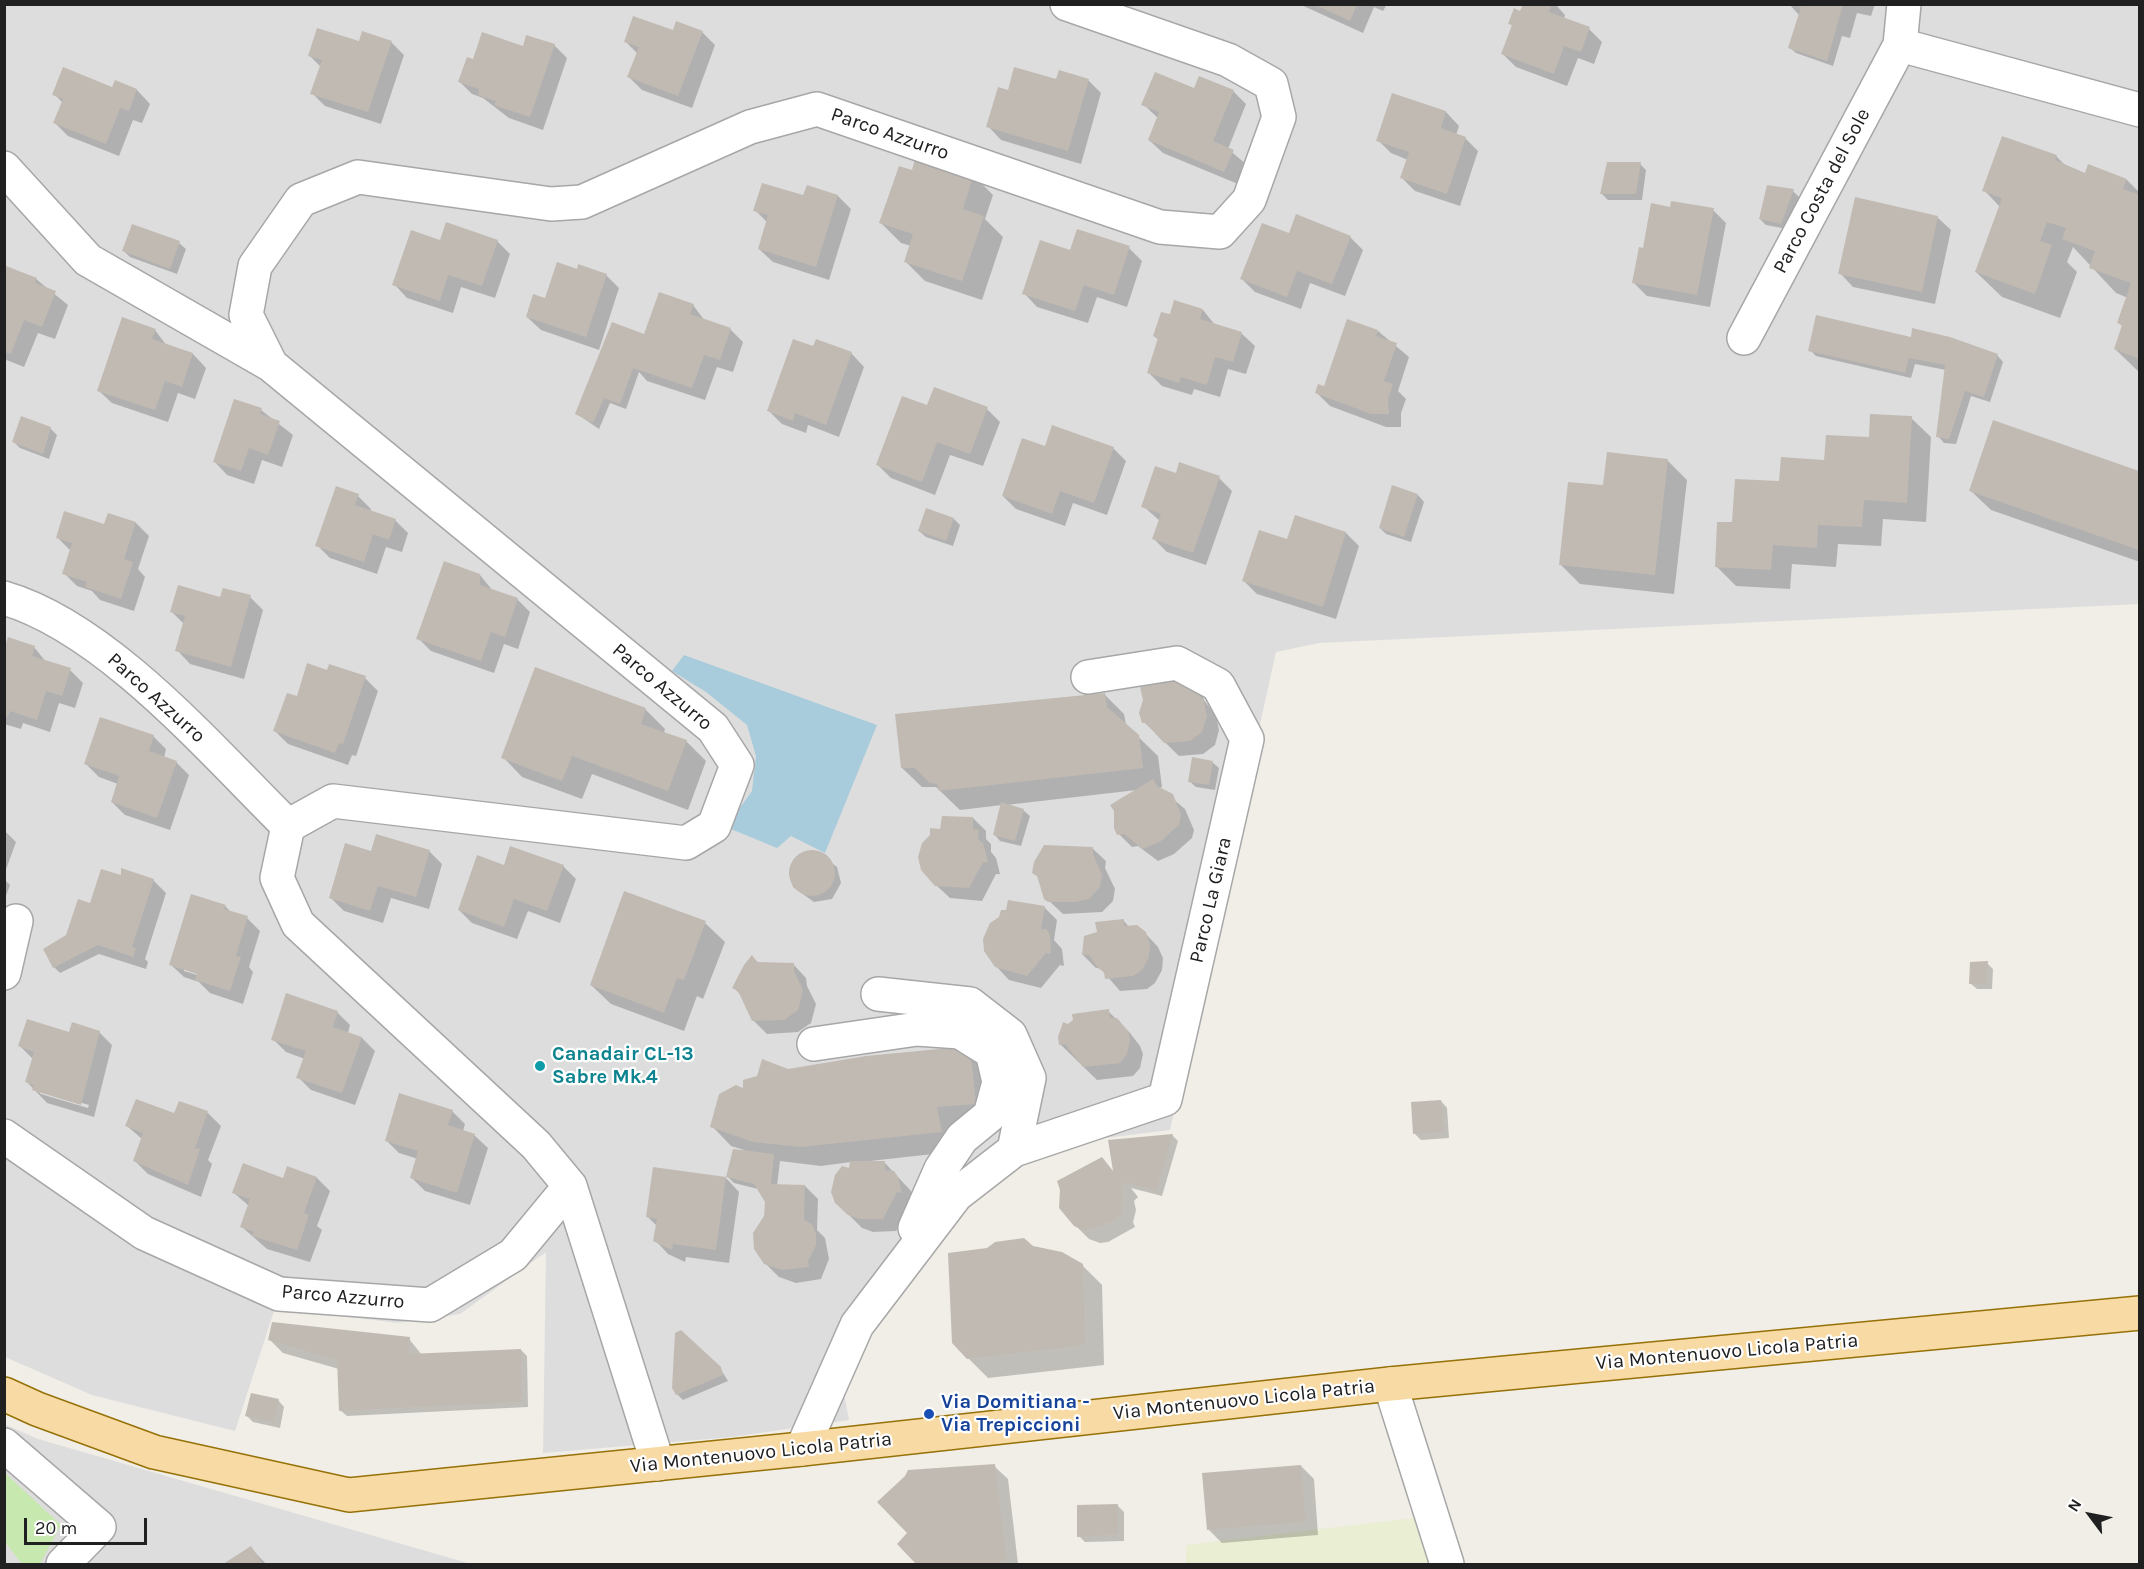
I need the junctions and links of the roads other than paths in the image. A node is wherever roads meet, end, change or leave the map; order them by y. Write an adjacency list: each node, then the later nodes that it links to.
1 (1067, 4): 7 (street, Parco Azzurro)
2 (1904, 4): 3 (street, Parco Costa del Sole)
3 (1900, 45): 4 (street); 6 (street, Parco Costa del Sole)
4 (2139, 110)
5 (4, 168): 7 (street, Parco Azzurro)
6 (1744, 338)
7 (271, 365): 10 (street, Parco Azzurro)
8 (4, 598): 10 (street, Parco Azzurro)
9 (1088, 677): 16 (street, Parco La Giara)
10 (288, 826): 17 (street)
11 (16, 921): 12 (street)
12 (4, 973)
13 (878, 994): 16 (street)
14 (814, 1044): 18 (street, Parco La Giara)
15 (4, 1136): 17 (street, Parco Azzurro)
16 (1014, 1150): 18 (street, Parco La Giara)
17 (570, 1186): 24 (street)
18 (912, 1253): 23 (street, Parco La Giara)
19 (2139, 1313): 20 (main road, Via Montenuovo Licola Patria)
20 (1390, 1384): 23 (main road, Via Montenuovo Licola Patria); 26 (street)
21 (4, 1394): 24 (main road, Via Montenuovo Licola Patria)
22 (4, 1445): 25 (street)
23 (802, 1449): 24 (main road, Via Montenuovo Licola Patria)
24 (658, 1464)
25 (63, 1564)
26 (1447, 1564)

